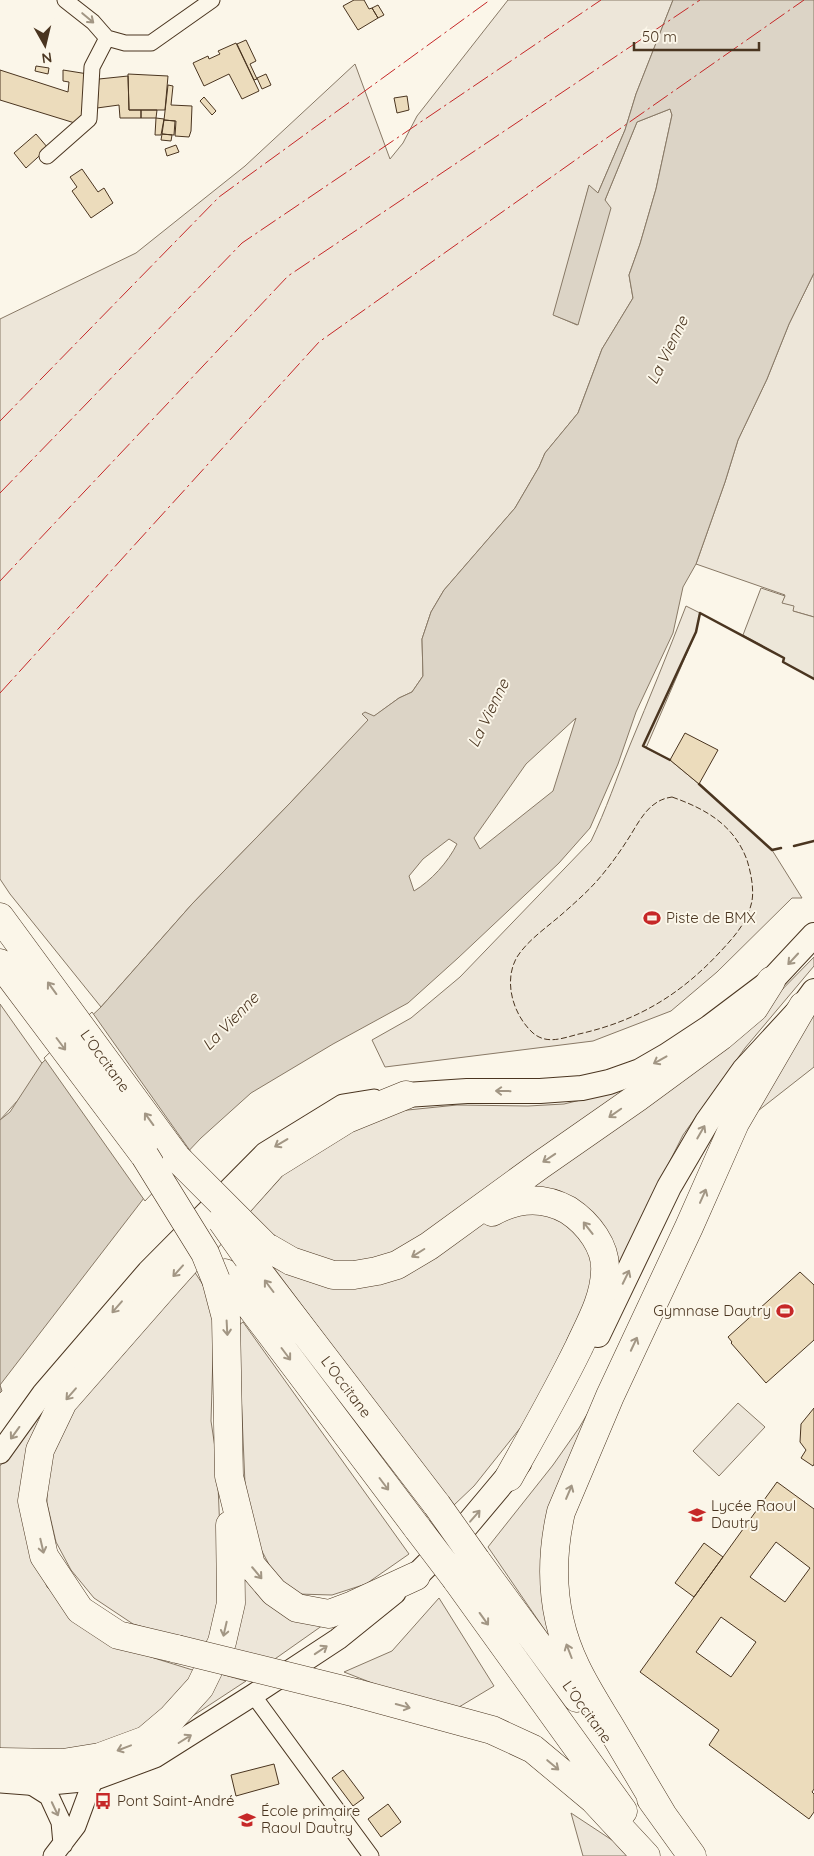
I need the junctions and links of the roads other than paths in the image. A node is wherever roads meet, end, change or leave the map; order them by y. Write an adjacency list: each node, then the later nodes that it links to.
1 (65, 0): 3 (street, one-way to 3)
2 (212, 0): 3 (street)
3 (107, 38): 4 (street)
4 (47, 156)
5 (0, 917): 12 (highway, L'Occitane, one-way to 5, bridge)
6 (814, 935): 8 (main road, one-way to 8)
7 (0, 963): 13 (highway, L'Occitane, one-way to 13, bridge)
8 (771, 981): 10 (main road, one-way to 10); 11 (highway, one-way to 11)
9 (808, 998): 16 (main road, one-way to 9); 23 (highway, one-way to 9)
10 (406, 1095): 14 (main road, one-way to 14); 26 (highway, one-way to 26, bridge)
11 (453, 1229): 12 (highway, one-way to 12); 16 (highway, one-way to 11)
12 (256, 1252): 23 (highway, L'Occitane, one-way to 12, bridge)
13 (221, 1277): 15 (highway, one-way to 15); 27 (highway, L'Occitane, one-way to 27, bridge)
14 (0, 1453)
15 (229, 1476): 17 (highway, one-way to 17); 19 (highway, one-way to 19)
16 (508, 1477): 17 (main road, one-way to 16)
17 (416, 1576): 18 (main road, one-way to 17)
18 (254, 1695): 20 (main road, one-way to 18); 25 (street)
19 (0, 1762)
20 (93, 1780): 22 (main road); 24 (street)
21 (0, 1782): 22 (main road)
22 (30, 1784): 24 (street, one-way to 24)
23 (662, 1814): 28 (highway, L'Occitane)
24 (58, 1850)
25 (371, 1856)
26 (646, 1856)
27 (656, 1856)
28 (692, 1856)

